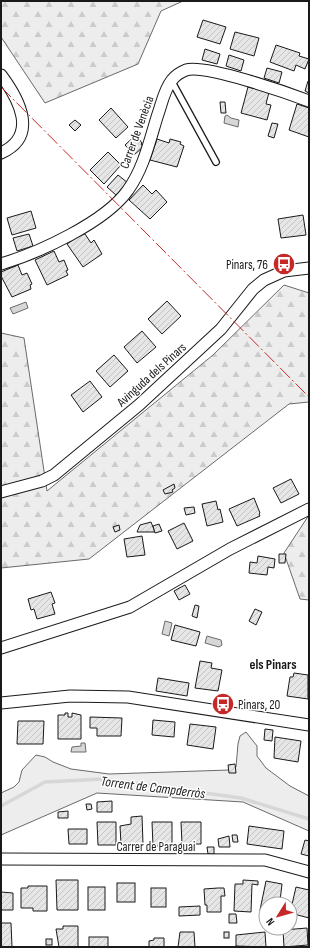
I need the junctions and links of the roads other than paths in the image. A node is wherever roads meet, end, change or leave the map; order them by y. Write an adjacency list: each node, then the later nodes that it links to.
1 (1, 76): 4 (street)
2 (171, 80): 3 (street); 5 (lane); 6 (street, Carrer de Venècia)
3 (309, 101)
4 (1, 153)
5 (216, 162)
6 (1, 264)
7 (309, 268): 8 (street, Avinguda dels Pinars)
8 (1, 492)
9 (309, 509): 10 (street)
10 (1, 648)
11 (1, 703): 12 (street)
12 (309, 725)
13 (1, 859): 14 (street, Carrer de Paraguai)
14 (309, 872)

